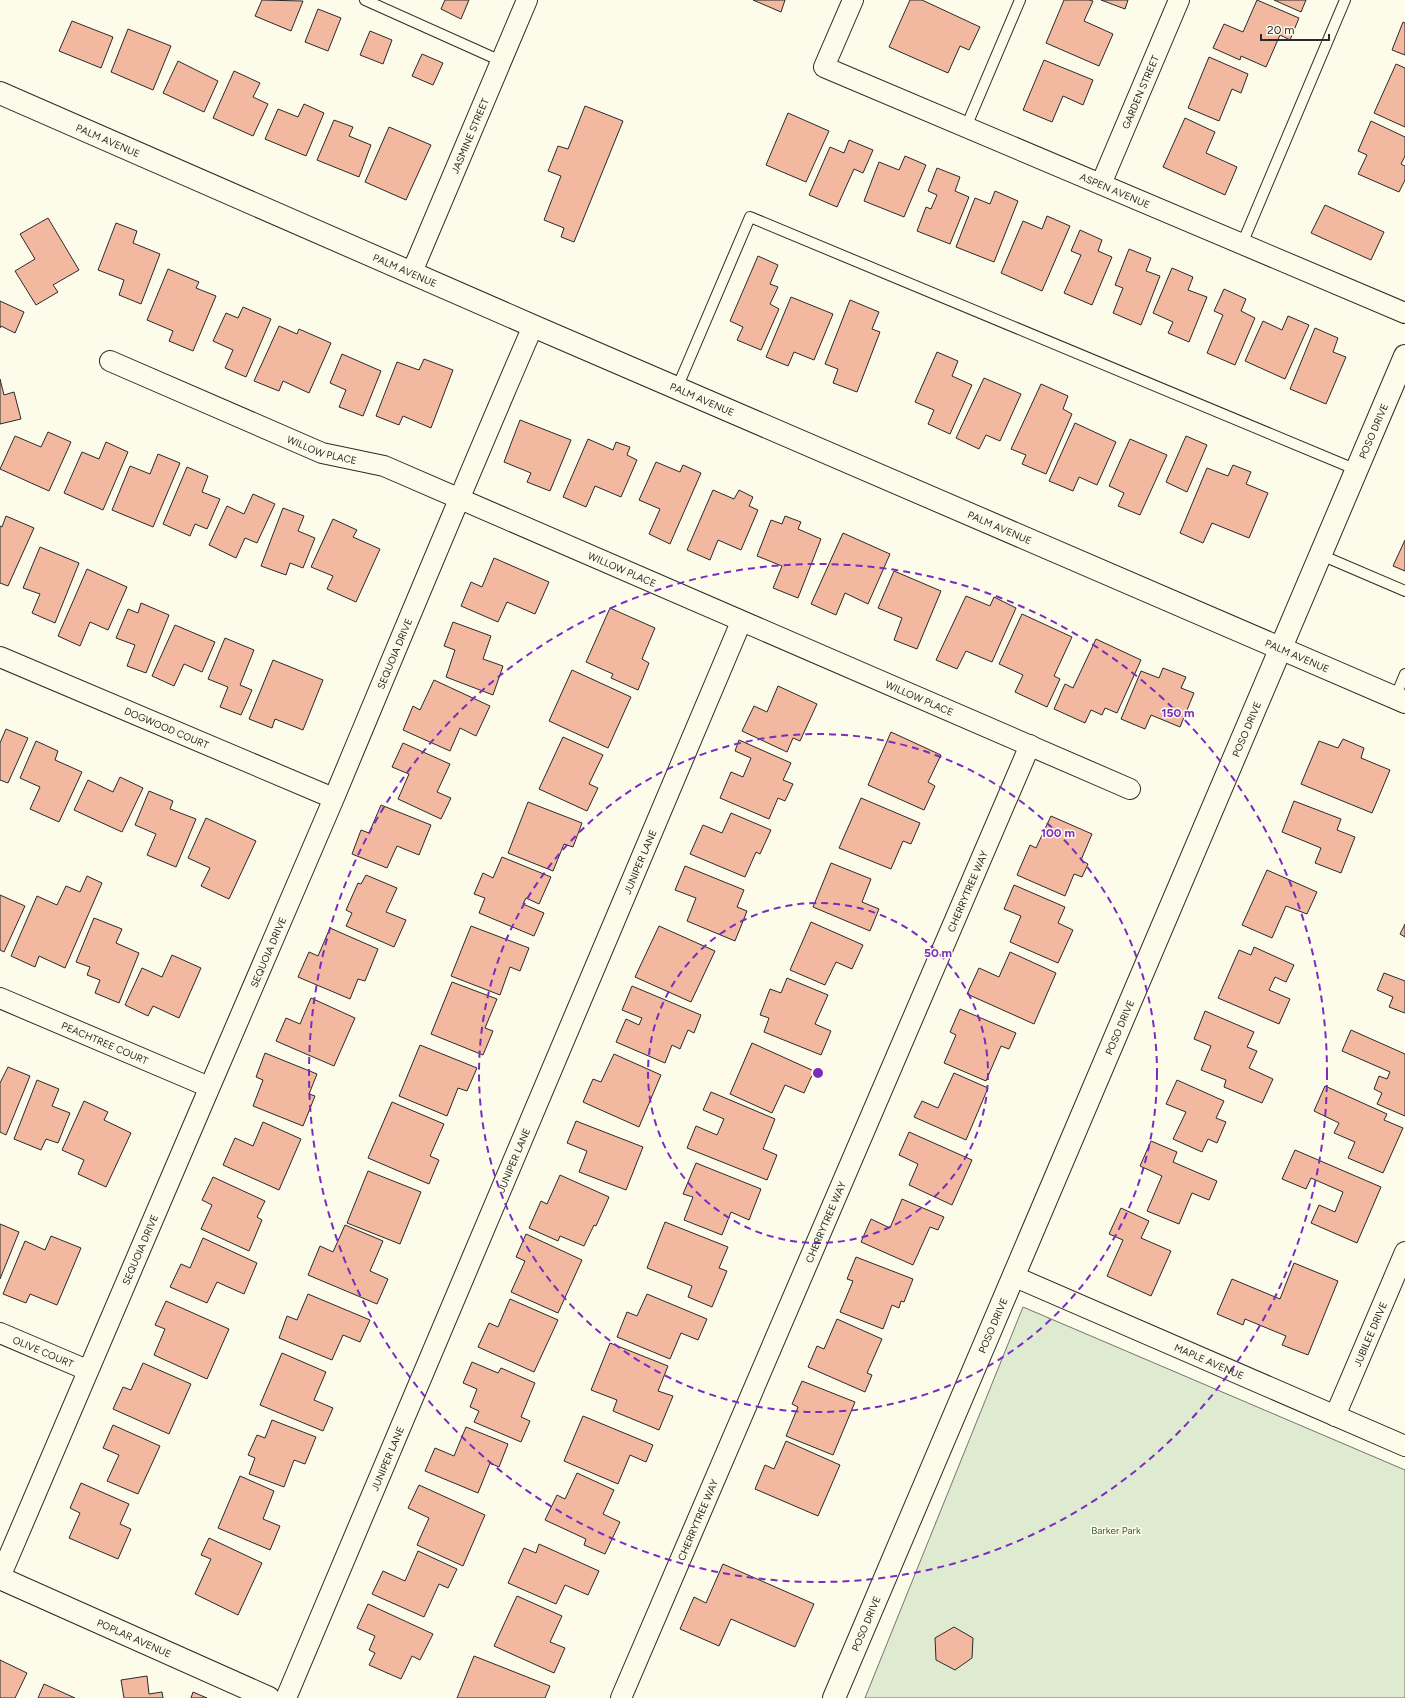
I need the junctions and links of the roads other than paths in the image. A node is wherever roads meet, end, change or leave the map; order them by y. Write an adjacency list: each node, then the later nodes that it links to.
1 (364, 0): 7 (lane)
2 (527, 0): 7 (street, JASMINE STREET)
3 (853, 0): 9 (street, ASPEN AVENUE)
4 (1020, 0): 9 (lane)
5 (1179, 0): 10 (street, GARDEN STREET)
6 (1345, 0): 11 (lane)
7 (502, 61): 12 (street, JASMINE STREET)
8 (0, 94): 12 (main road, PALM AVENUE)
9 (966, 127): 10 (street, ASPEN AVENUE)
10 (1101, 184): 11 (street, ASPEN AVENUE)
11 (1242, 244): 13 (street, ASPEN AVENUE)
12 (412, 272): 14 (main road, PALM AVENUE)
13 (1405, 313)
14 (534, 326): 17 (main road, PALM AVENUE); 19 (street, SEQUOIA DRIVE)
15 (1405, 356): 18 (main road, POSO DRIVE)
16 (110, 361): 19 (street, WILLOW PLACE)
17 (677, 388): 18 (lane); 23 (main road, PALM AVENUE)
18 (1357, 470): 20 (main road, POSO DRIVE)
19 (458, 499): 22 (street, WILLOW PLACE); 29 (street, SEQUOIA DRIVE)
20 (1321, 555): 21 (lane); 23 (main road, POSO DRIVE)
21 (1405, 591)
22 (741, 622): 27 (street, WILLOW PLACE); 40 (street, JUNIPER LANE)
23 (1281, 648): 26 (main road, PALM AVENUE); 33 (main road, POSO DRIVE)
24 (0, 657): 29 (street, DOGWOOD COURT)
25 (1405, 674): 26 (lane)
26 (1400, 700)
27 (1030, 745): 28 (street, WILLOW PLACE); 41 (street, CHERRYTREE WAY)
28 (1130, 790)
29 (333, 798): 31 (street, SEQUOIA DRIVE)
30 (0, 998): 31 (street, PEACHTREE COURT)
31 (209, 1087): 35 (street, SEQUOIA DRIVE)
32 (1405, 1252): 36 (street, JUBILEE DRIVE)
33 (1013, 1276): 36 (street, MAPLE AVENUE); 42 (main road, POSO DRIVE)
34 (0, 1333): 35 (street, OLIVE COURT)
35 (87, 1370): 38 (street, SEQUOIA DRIVE)
36 (1335, 1416): 37 (street, MAPLE AVENUE)
37 (1405, 1446)
38 (0, 1577): 39 (main road, POPLAR AVENUE)
39 (269, 1698)
40 (286, 1698)
41 (621, 1698)
42 (834, 1698)

